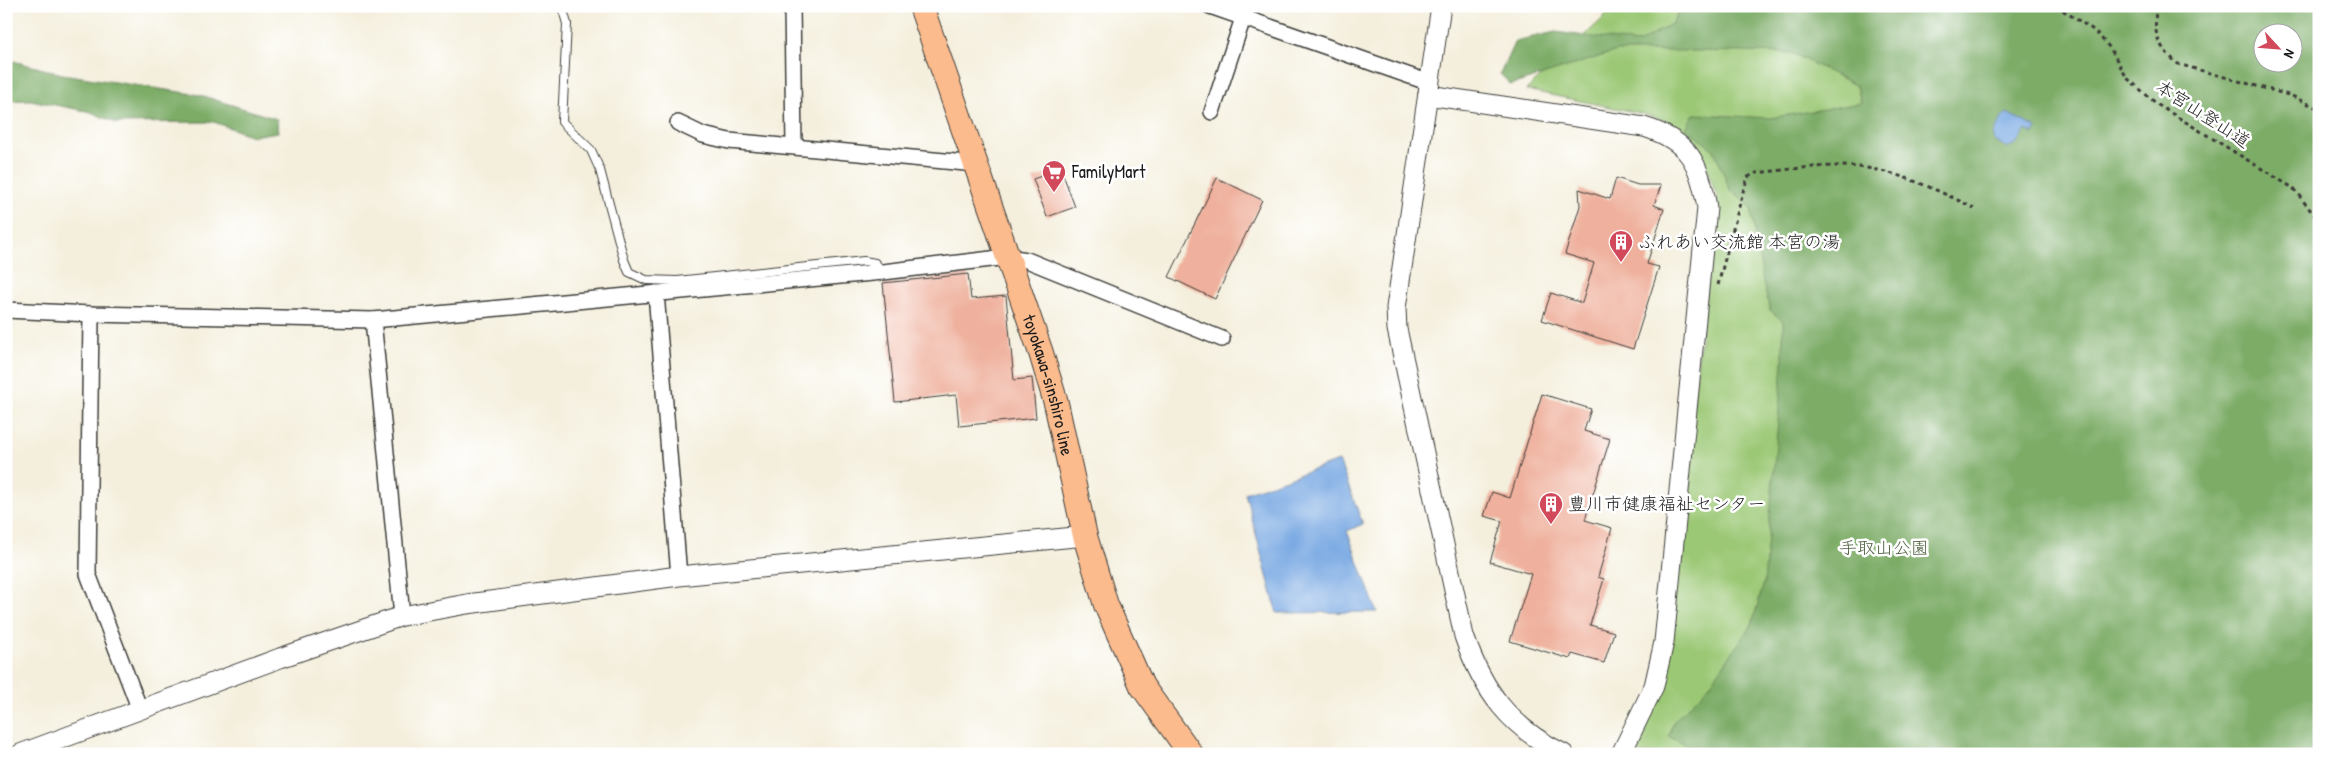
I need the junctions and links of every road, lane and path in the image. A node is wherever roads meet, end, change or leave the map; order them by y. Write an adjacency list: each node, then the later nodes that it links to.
1 (562, 6): 18 (lane)
2 (792, 6): 13 (street)
3 (921, 6): 14 (main road, toyokawa-sinshiro line)
4 (1210, 6): 8 (street)
5 (1441, 6): 9 (street)
6 (2056, 6): 16 (path, 本宮山登山道)
7 (2156, 6): 10 (path)
8 (1245, 12): 9 (street); 11 (street)
9 (1429, 89): 20 (street); 31 (street)
10 (2319, 109)
11 (1212, 112)
12 (678, 123): 13 (street)
13 (794, 146): 14 (street)
14 (975, 160): 17 (main road, toyokawa-sinshiro line)
15 (1974, 208): 20 (path)
16 (2319, 221)
17 (1008, 257): 18 (street); 24 (street); 25 (main road, toyokawa-sinshiro line)
18 (883, 272): 19 (street)
19 (656, 293): 23 (street); 26 (street)
20 (1697, 296): 32 (street)
21 (6, 310): 22 (street)
22 (91, 314): 23 (street); 28 (street)
23 (373, 320): 27 (street)
24 (1222, 339)
25 (1085, 536): 26 (street); 30 (main road, toyokawa-sinshiro line)
26 (679, 576): 27 (street)
27 (402, 616): 28 (street)
28 (140, 710): 29 (street)
29 (20, 754)
30 (1191, 754)
31 (1564, 754)
32 (1622, 754)

